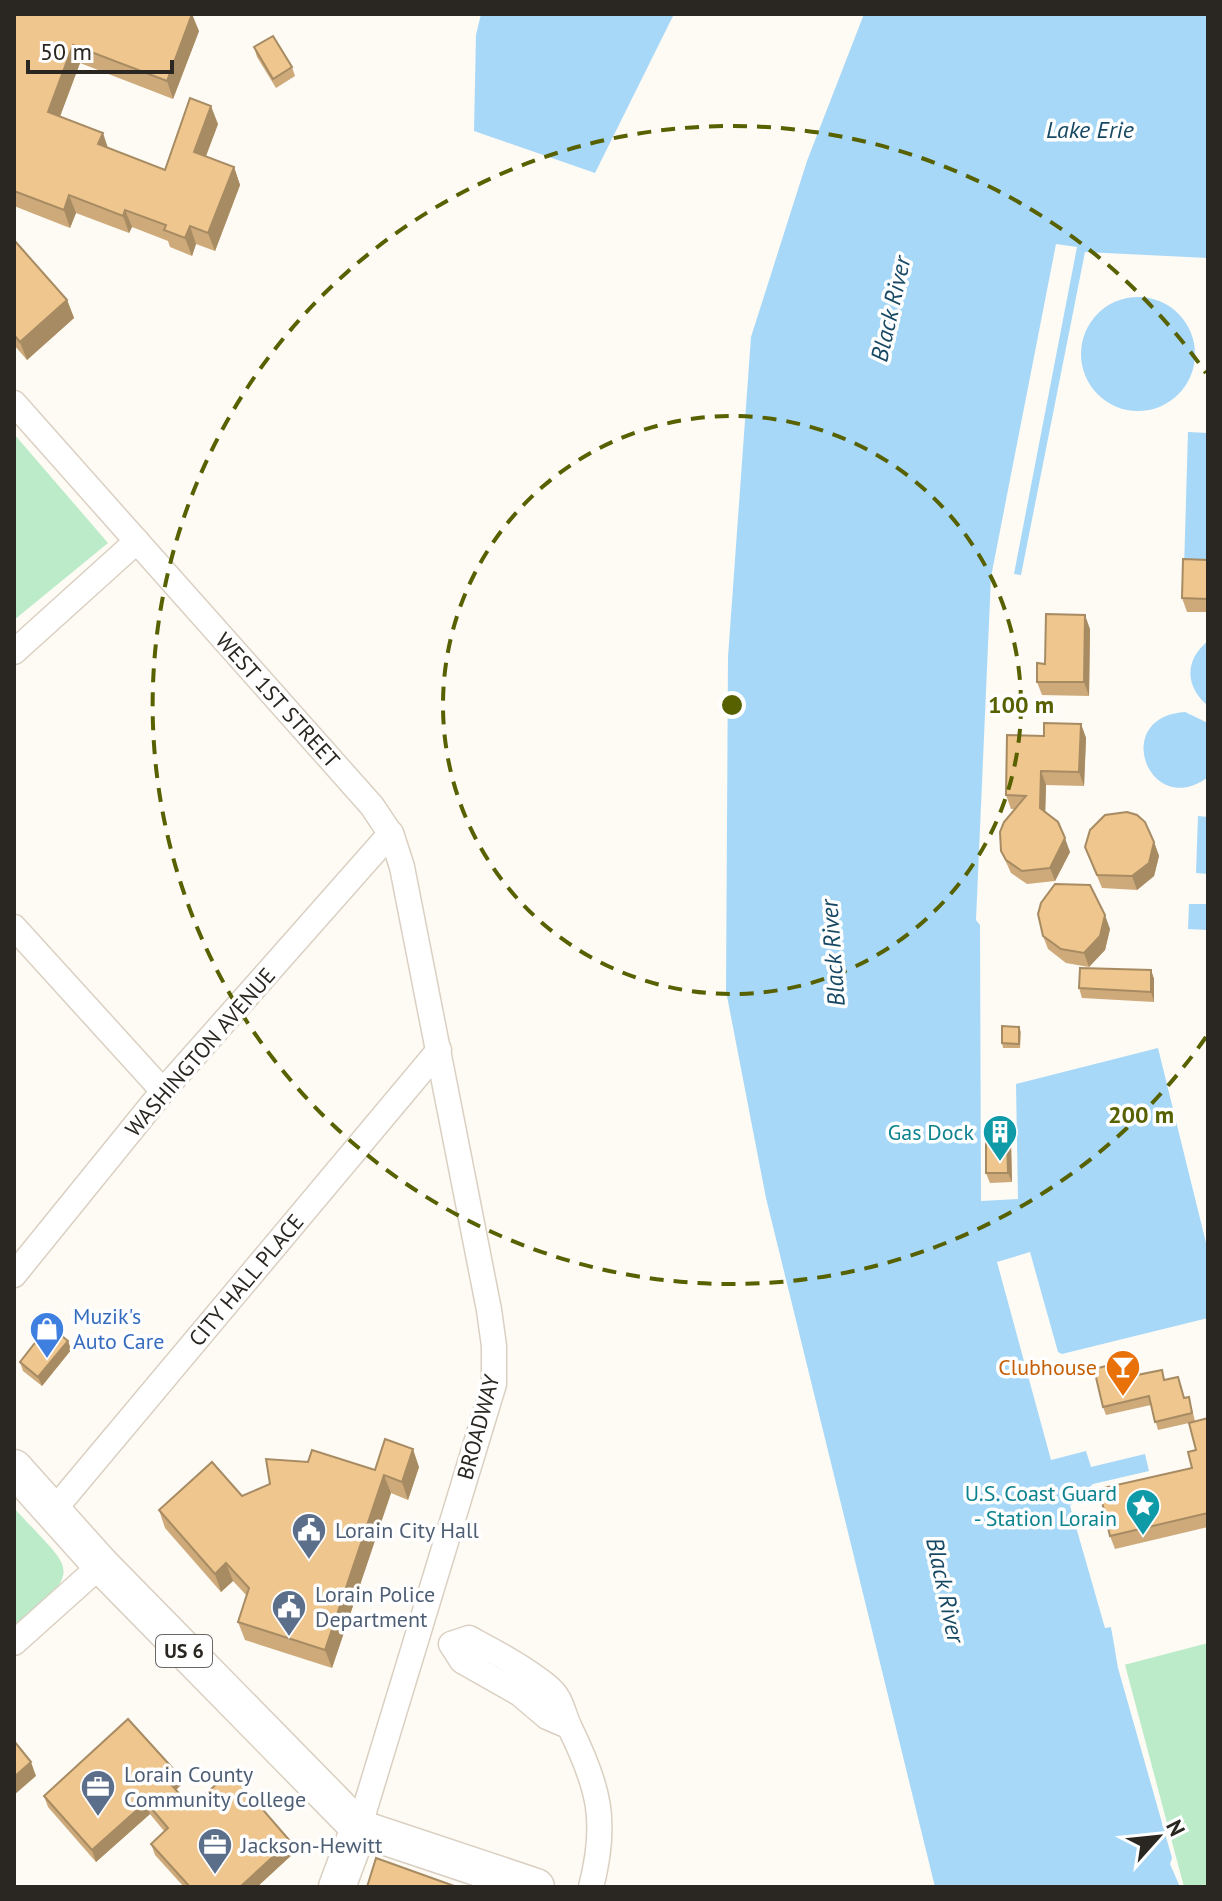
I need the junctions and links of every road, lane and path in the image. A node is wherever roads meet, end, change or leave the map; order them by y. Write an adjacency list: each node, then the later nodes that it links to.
1 (14, 403): 2 (street, WEST 1ST STREET)
2 (137, 541): 3 (street); 4 (street, WEST 1ST STREET)
3 (14, 652)
4 (391, 833): 6 (street, WEST 1ST STREET); 7 (street, WASHINGTON AVENUE)
5 (14, 927): 7 (street)
6 (439, 1050): 10 (street, CITY HALL PLACE); 12 (street, BROADWAY)
7 (163, 1091): 8 (street, WASHINGTON AVENUE)
8 (14, 1275)
9 (14, 1468): 10 (main road, US 6)
10 (53, 1511): 11 (main road, US 6)
11 (101, 1565): 13 (street); 14 (main road, US 6)
12 (418, 1633): 14 (street, BROADWAY); 17 (street)
13 (14, 1643)
14 (359, 1828): 15 (main road, BROADWAY); 16 (main road, US 6)
15 (337, 1887)
16 (536, 1887)
17 (591, 1887)

